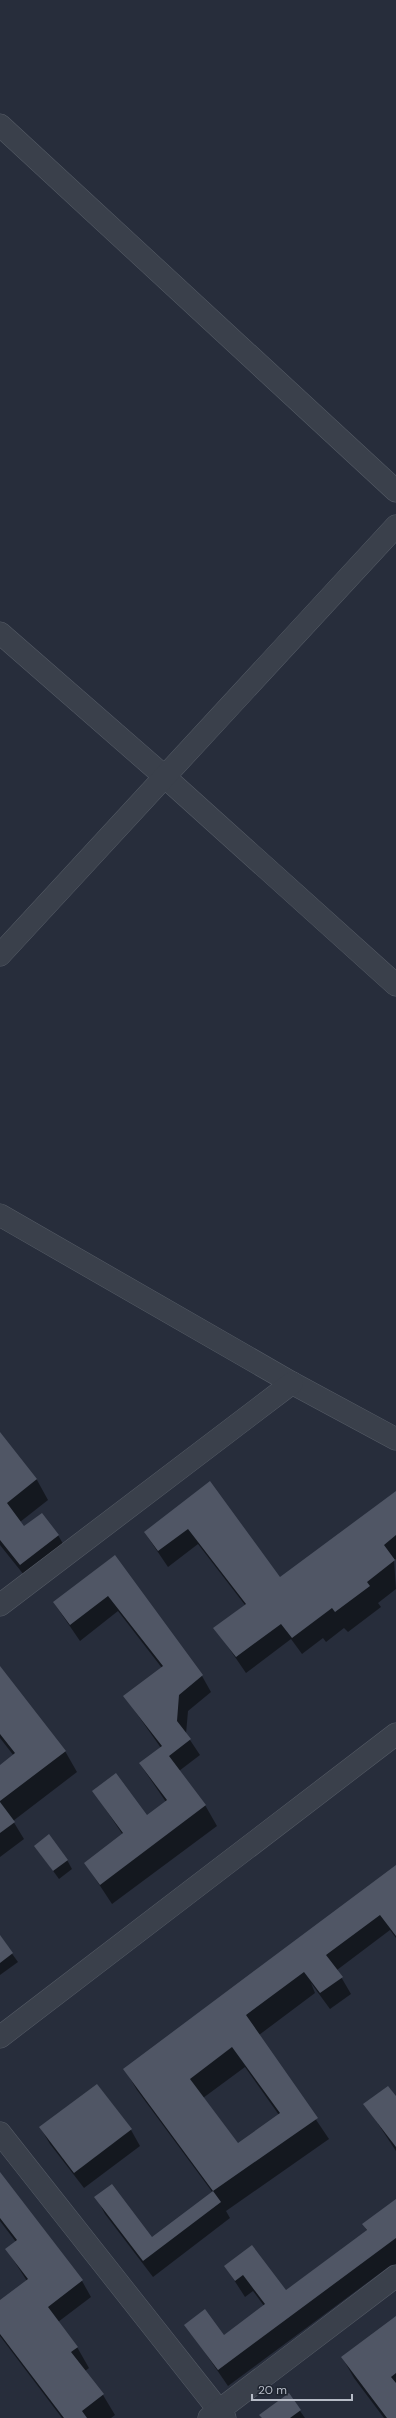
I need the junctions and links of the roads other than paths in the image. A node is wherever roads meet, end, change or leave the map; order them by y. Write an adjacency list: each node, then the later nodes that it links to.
1 (0, 125): 2 (street)
2 (396, 491)
3 (396, 526): 5 (street)
4 (0, 634): 5 (street)
5 (165, 777): 6 (street); 7 (street)
6 (0, 955)
7 (396, 985)
8 (4, 1222): 9 (street)
9 (292, 1383): 10 (street); 11 (street)
10 (396, 1439)
11 (0, 1606)
12 (396, 1734): 13 (street)
13 (0, 2037)
14 (0, 2132): 16 (street)
15 (396, 2276): 16 (street)
16 (218, 2415)

